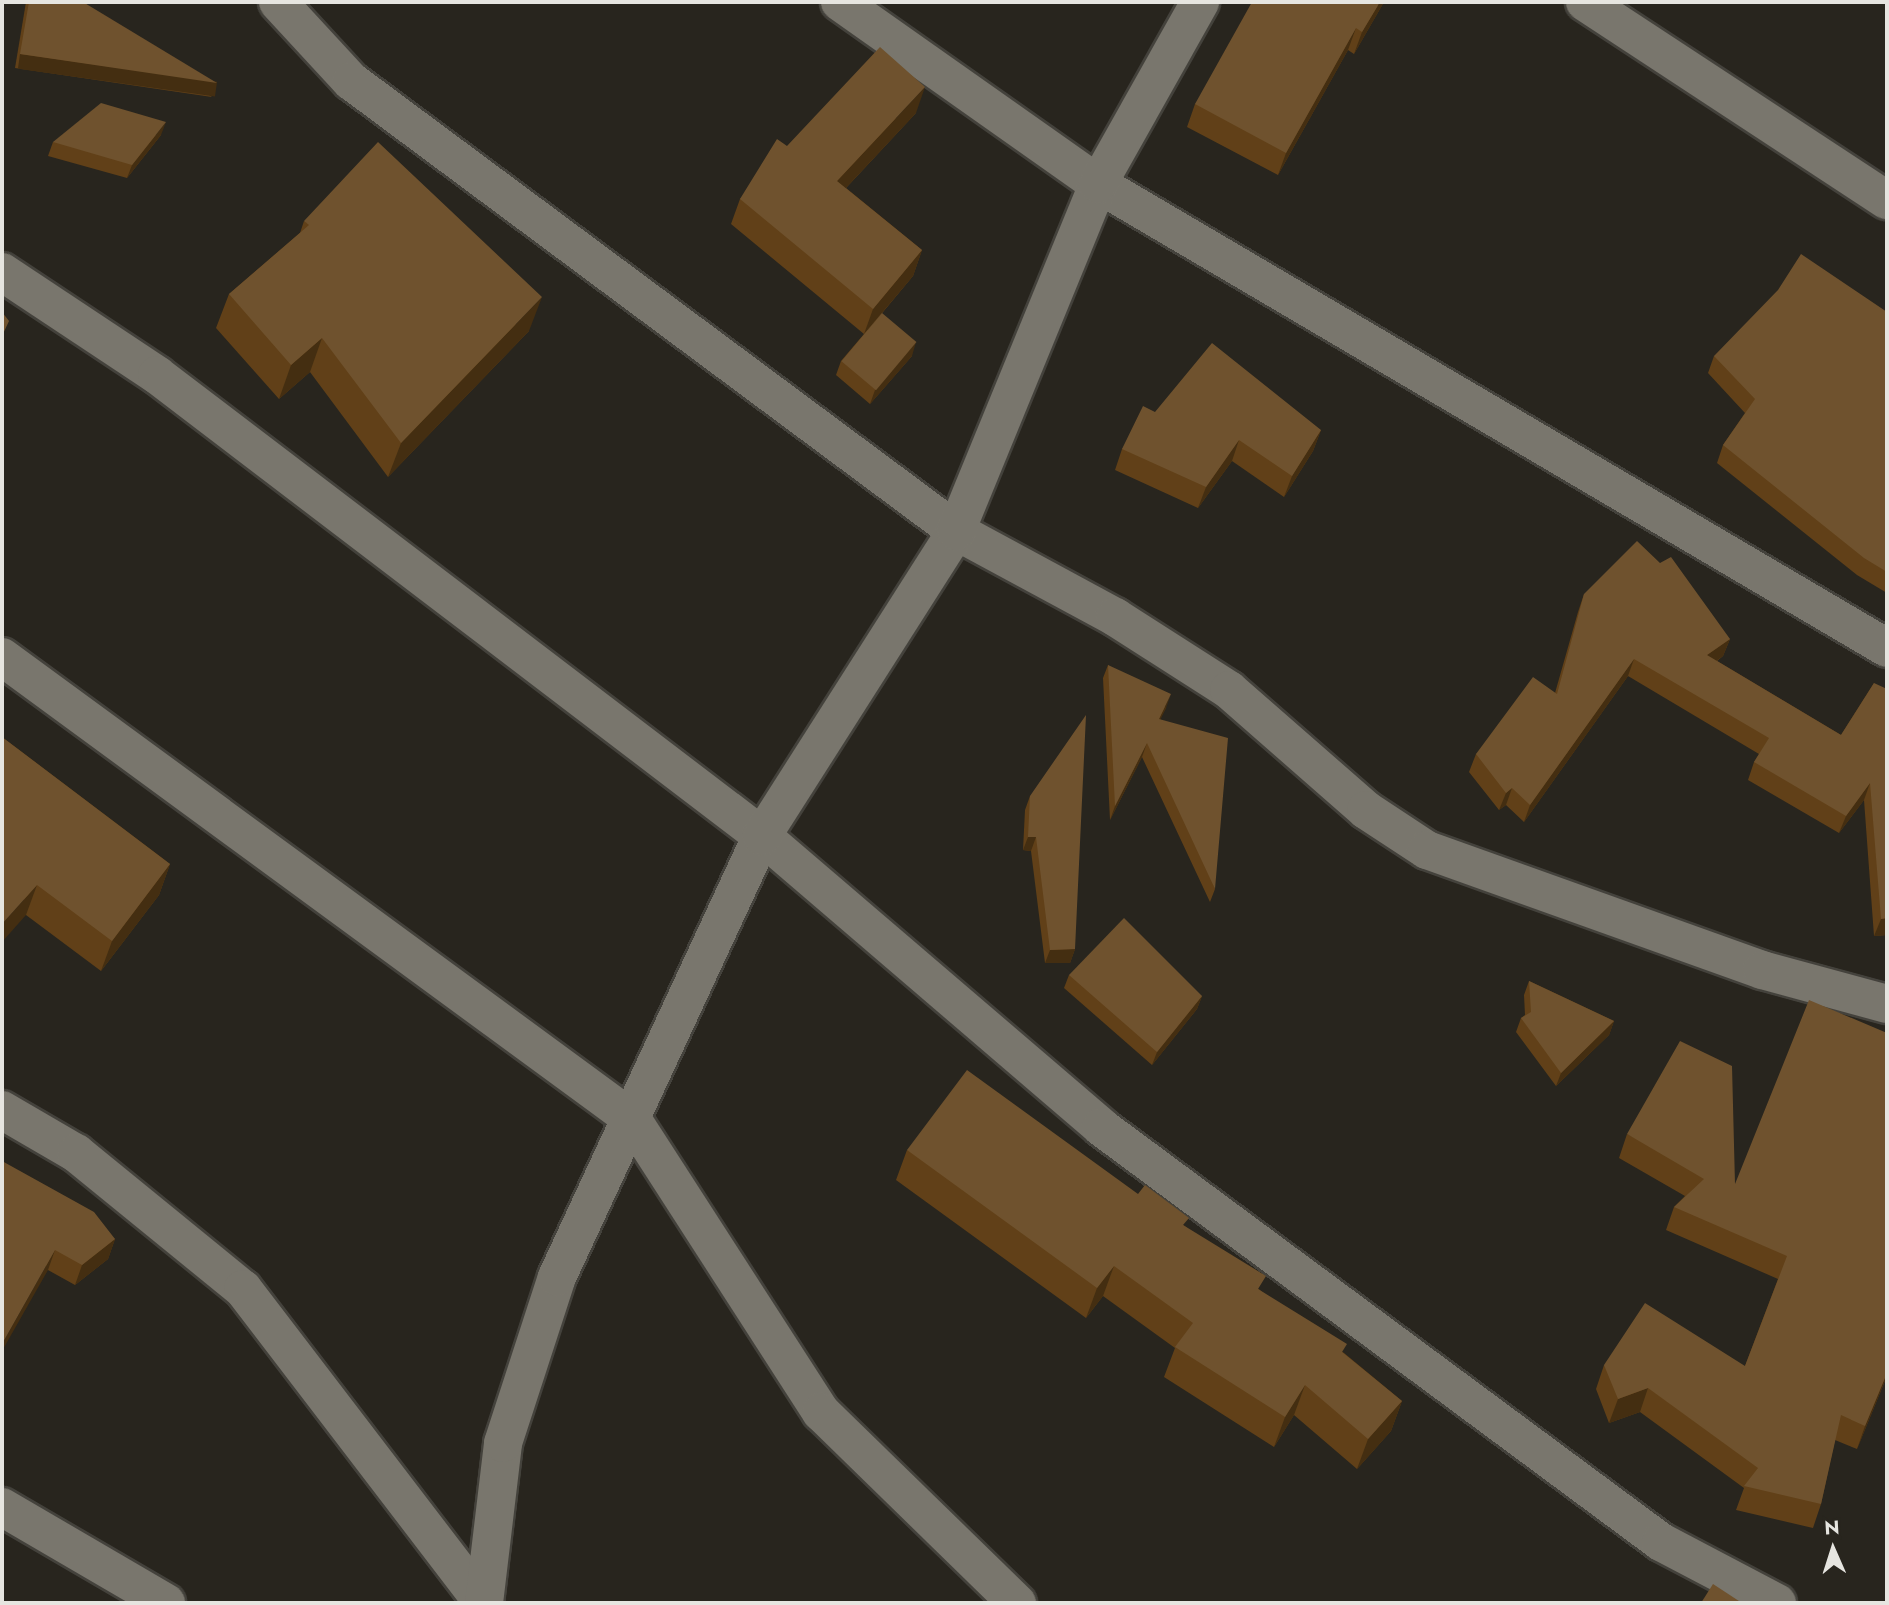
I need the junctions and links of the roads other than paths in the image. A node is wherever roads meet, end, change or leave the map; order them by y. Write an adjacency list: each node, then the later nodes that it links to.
1 (278, 2): 8 (street)
2 (840, 2): 5 (street)
3 (1200, 2): 5 (street)
4 (1584, 2): 6 (street)
5 (1098, 184): 8 (street); 9 (street)
6 (1887, 200)
7 (2, 272): 11 (street)
8 (956, 531): 11 (street); 12 (street)
9 (1887, 648)
10 (2, 657): 14 (street)
11 (762, 836): 14 (street); 19 (street)
12 (1887, 1004)
13 (2, 1110): 17 (street)
14 (632, 1119): 17 (street); 18 (street)
15 (2, 1507): 16 (street)
16 (166, 1603)
17 (483, 1603)
18 (1017, 1603)
19 (1777, 1603)

